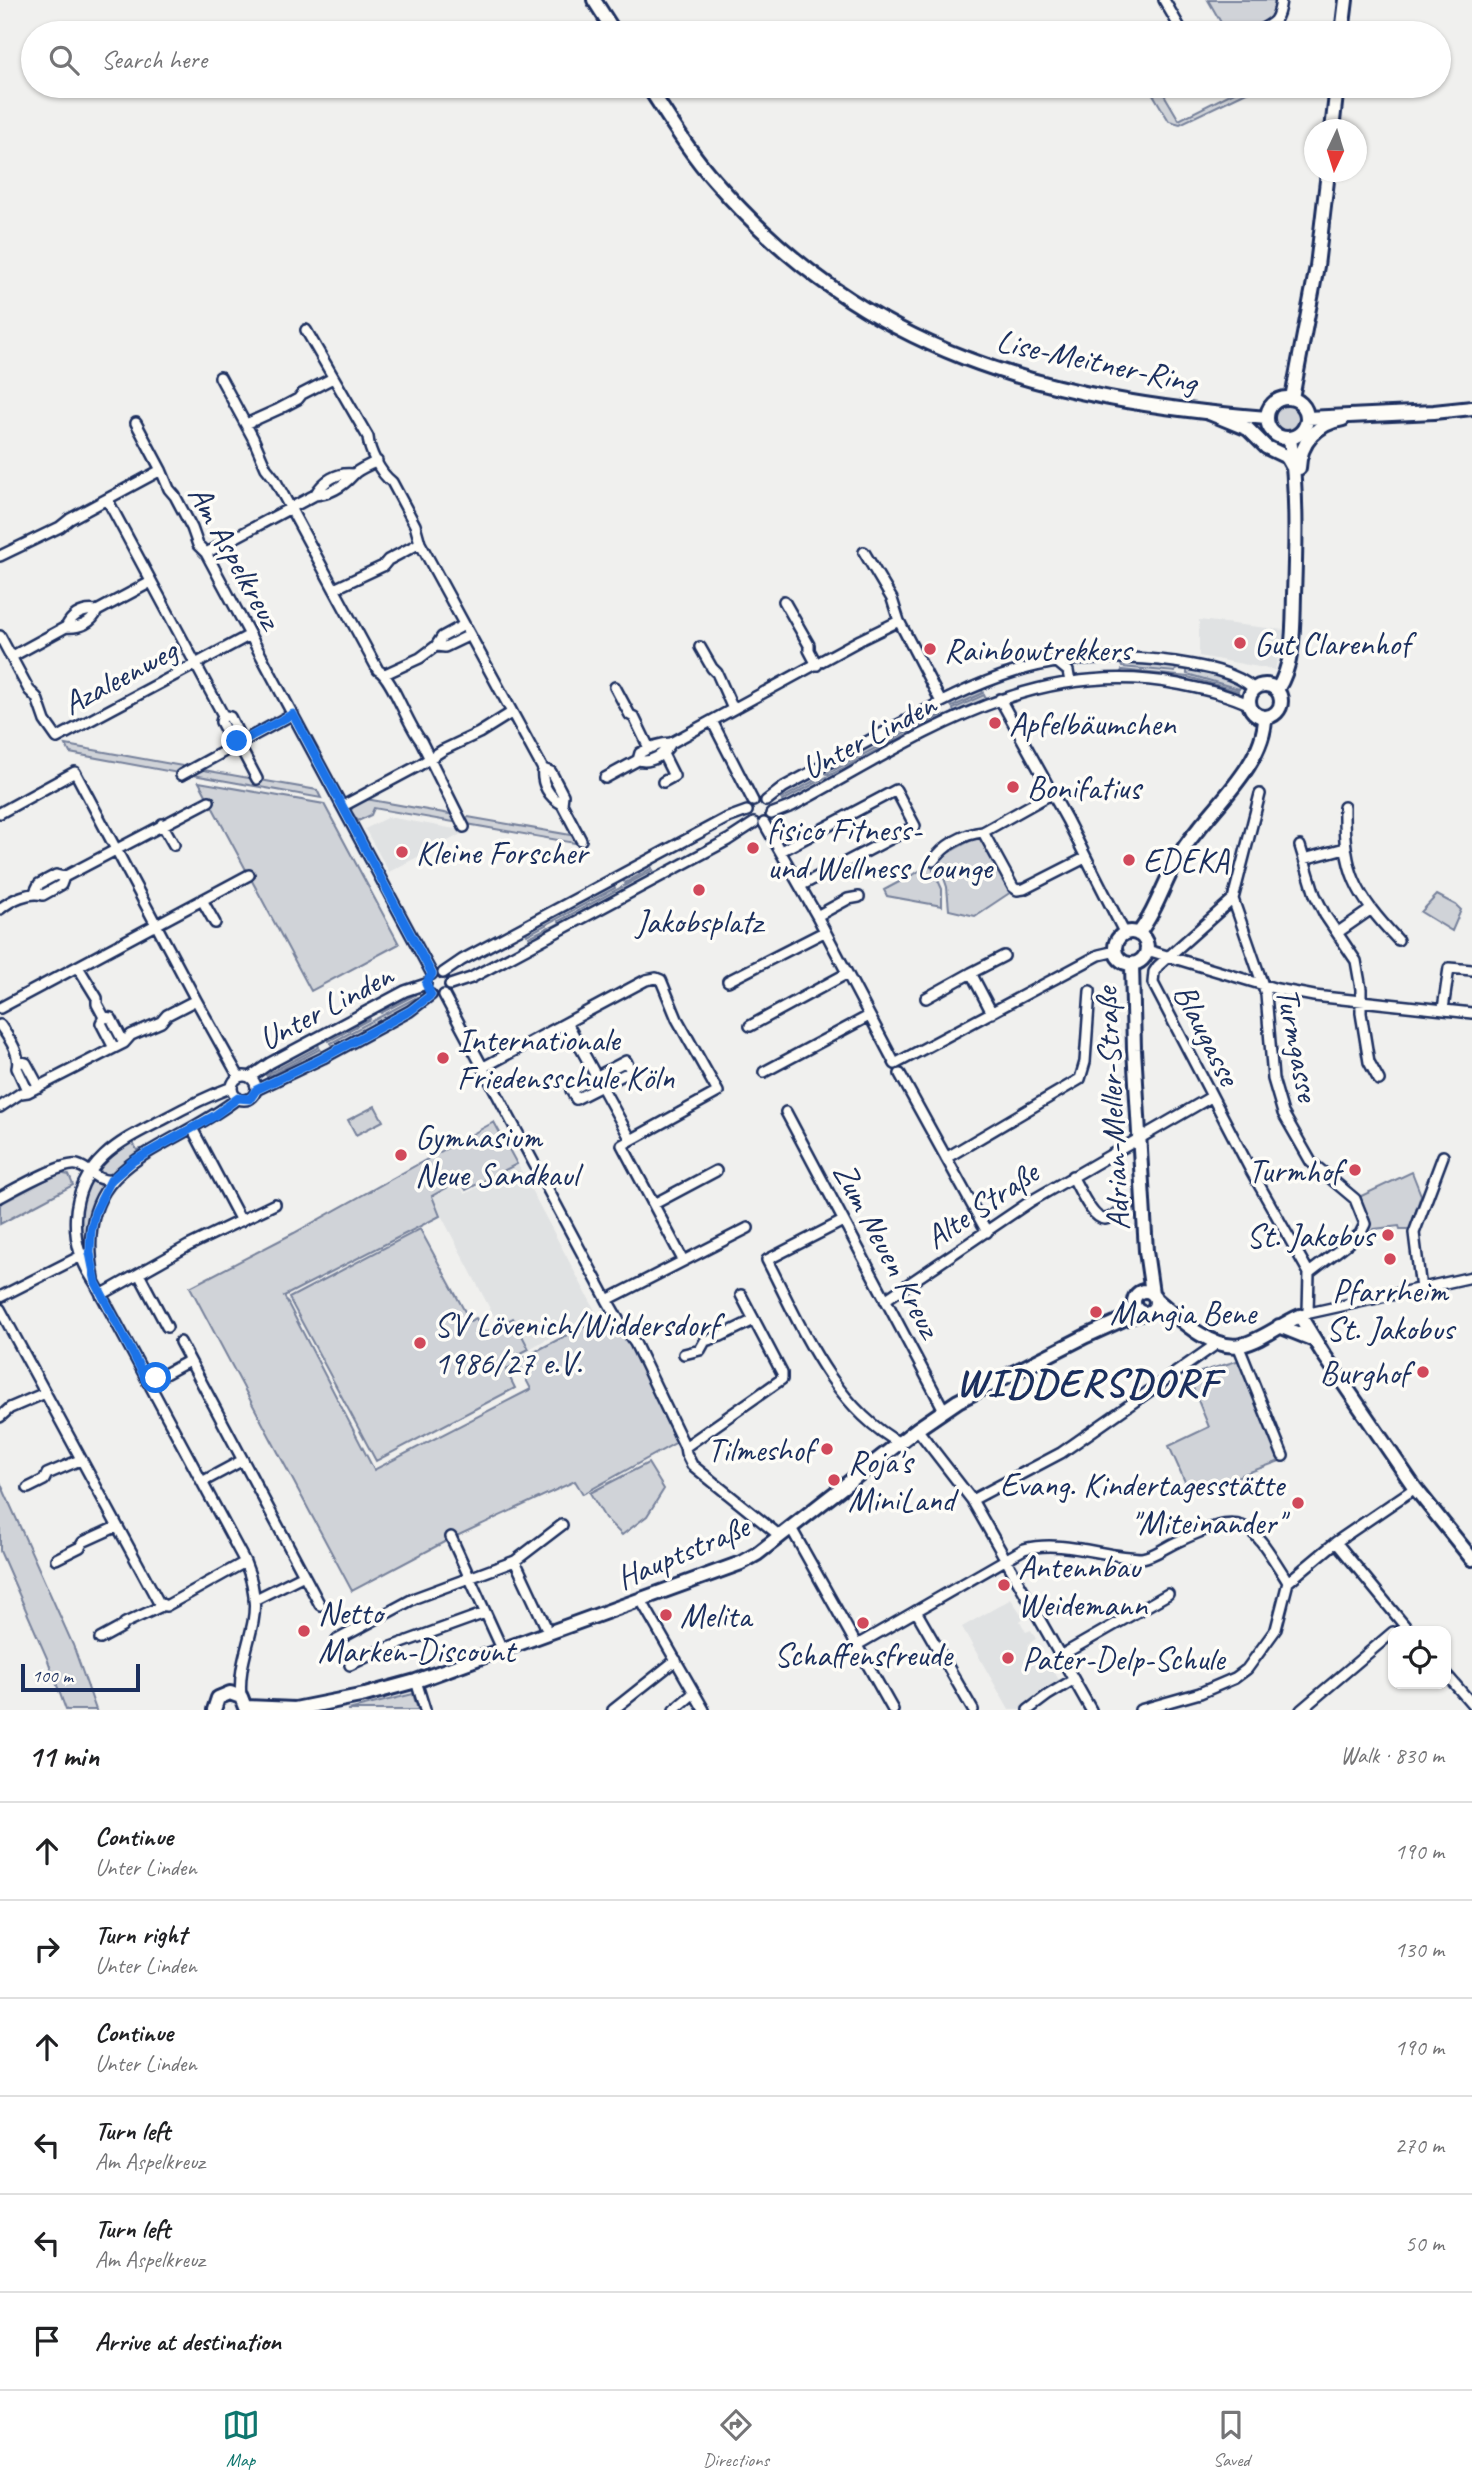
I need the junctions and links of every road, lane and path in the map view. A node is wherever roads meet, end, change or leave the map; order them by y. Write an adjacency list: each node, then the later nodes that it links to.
1 (594, 0): 5 (street)
2 (1164, 0): 6 (street)
3 (1281, 0): 7 (street)
4 (1346, 0): 8 (street)
5 (607, 21)
6 (1176, 21)
7 (1275, 21)
8 (1343, 21)
9 (656, 98): 18 (street, Lise-Meitner-Ring)
10 (1336, 98): 11 (street)
11 (1333, 119)
12 (1327, 182): 16 (street)
13 (306, 330): 15 (street)
14 (220, 377): 23 (street)
15 (333, 378): 23 (street); 25 (street)
16 (1292, 398): 20 (street); 21 (street)
17 (1472, 408): 19 (street)
18 (1209, 413): 20 (street, Lise-Meitner-Ring); 27 (street)
19 (1352, 417): 21 (street); 27 (street)
20 (1267, 418): 24 (street)
21 (1307, 418): 24 (street)
22 (136, 423): 26 (street, Am Aspelkreuz)
23 (246, 424): 29 (street)
24 (1290, 438): 27 (street)
25 (377, 461): 29 (street); 30 (street)
26 (161, 470): 28 (street); 32 (street, Am Aspelkreuz)
27 (1295, 478): 52 (street)
28 (107, 499): 33 (street); 34 (street)
29 (290, 507): 32 (street); 35 (street)
30 (421, 543): 35 (street); 38 (street)
31 (864, 552): 37 (street)
32 (206, 553): 39 (street, Am Aspelkreuz)
33 (0, 556)
34 (151, 582): 44 (street, Azaleenweg); 46 (street)
35 (334, 589): 48 (street)
36 (784, 601): 47 (street)
37 (898, 621): 47 (street); 54 (street)
38 (464, 625): 40 (street); 42 (street)
39 (250, 635): 46 (street, Azaleenweg); 58 (street, Am Aspelkreuz)
40 (470, 635): 42 (street); 57 (street)
41 (0, 636): 44 (street, Azaleenweg)
42 (436, 646): 48 (street)
43 (700, 647): 56 (street)
44 (11, 657): 46 (street, Azaleenweg)
45 (1057, 662): 49 (street); 51 (street, Unter Linden); 54 (street, Unter Linden)
46 (196, 665): 61 (street)
47 (817, 665): 56 (street)
48 (385, 674): 65 (street)
49 (1070, 682): 53 (street, Unter Linden); 55 (street, Unter Linden)
50 (615, 687): 63 (street)
51 (1254, 689): 52 (street); 55 (street)
52 (1277, 690): 59 (street)
53 (1000, 699): 71 (street); 81 (street, Unter Linden)
54 (941, 702): 76 (street, Unter Linden)
55 (1250, 705): 59 (street)
56 (733, 709): 60 (street)
57 (511, 713): 65 (street); 86 (street)
58 (293, 714): 61 (street); 77 (street, Am Aspelkreuz)
59 (1265, 717): 107 (street)
60 (712, 721): 62 (street); 75 (street)
61 (237, 742): 67 (street); 69 (street)
62 (671, 743): 63 (street); 64 (street)
63 (649, 748): 66 (street)
64 (663, 754): 66 (street); 70 (street)
65 (428, 759): 77 (street); 84 (street)
66 (638, 760): 68 (street)
67 (181, 775)
68 (605, 778)
69 (257, 779)
70 (663, 782)
71 (1051, 794): 85 (street); 92 (street)
72 (1260, 794): 98 (street)
73 (0, 800): 79 (street)
74 (209, 801): 83 (street)
75 (753, 801): 76 (street); 80 (street)
76 (766, 801): 81 (street)
77 (343, 806): 117 (street, Am Aspelkreuz)
78 (1344, 807): 89 (street)
79 (3, 811): 90 (street)
80 (747, 811): 82 (street); 116 (street, Unter Linden)
81 (771, 814): 82 (street)
82 (759, 823): 91 (street); 123 (street)
83 (162, 824): 87 (street); 90 (street)
84 (464, 827)
85 (983, 832): 92 (street); 94 (street)
86 (581, 840)
87 (174, 845)
88 (1300, 846): 93 (street)
89 (1345, 848): 93 (street); 101 (street)
90 (116, 849): 100 (street); 104 (street)
91 (781, 851): 96 (street); 96 (street)
92 (1085, 858): 107 (street)
93 (1304, 859): 106 (street)
94 (933, 861)
95 (249, 875): 99 (street)
96 (800, 886): 102 (street)
97 (859, 897): 102 (street)
98 (1233, 899): 112 (street, Blaugasse); 122 (street, Turmgasse)
99 (202, 900): 103 (street); 104 (street)
100 (0, 909)
101 (1370, 910): 106 (street); 108 (street)
102 (817, 916): 105 (street)
103 (215, 923)
104 (156, 925): 114 (street); 128 (street)
105 (824, 932): 118 (street); 120 (street)
106 (1337, 933): 129 (street)
107 (1131, 934): 109 (street); 110 (street)
108 (1398, 940)
109 (1147, 950): 112 (street); 113 (street)
110 (1116, 951): 113 (street); 132 (street)
111 (1004, 956): 119 (street)
112 (1168, 956): 122 (street); 154 (street, Blaugasse)
113 (1132, 964): 159 (street, Adrian-Meller-Straße)
114 (78, 967): 130 (street); 135 (street)
115 (1472, 970): 131 (street)
116 (443, 973): 117 (street); 123 (street)
117 (432, 974): 121 (street)
118 (846, 974): 134 (street); 138 (street)
119 (971, 974): 127 (street); 132 (street)
120 (728, 981)
121 (426, 984): 125 (street); 146 (street, Unter Linden)
122 (1262, 984): 129 (street); 179 (street, Turmgasse)
123 (450, 985): 126 (street)
124 (1090, 991): 162 (street)
125 (431, 995): 126 (street); 152 (street, Unter Linden)
126 (444, 995): 142 (street)
127 (926, 998)
128 (195, 1000): 139 (street); 145 (street)
129 (1360, 1001): 131 (street); 148 (street)
130 (0, 1008)
131 (1443, 1009): 133 (street)
132 (992, 1013): 134 (street)
133 (1472, 1013)
134 (869, 1016): 143 (street)
135 (104, 1017): 139 (street); 140 (street)
136 (567, 1023): 142 (street); 147 (street); 160 (street)
137 (0, 1025): 141 (street)
138 (750, 1026)
139 (124, 1042): 140 (street)
140 (114, 1048): 150 (street)
141 (19, 1061): 150 (street); 153 (street)
142 (482, 1068): 187 (street)
143 (764, 1072)
144 (900, 1074): 162 (street)
145 (239, 1077): 146 (street); 151 (street)
146 (250, 1077): 152 (street)
147 (596, 1077): 149 (street); 149 (street); 149 (street)
148 (1379, 1080)
149 (602, 1086): 160 (street)
150 (39, 1087): 153 (street)
151 (232, 1087): 155 (street); 163 (street, Unter Linden)
152 (256, 1090): 155 (street)
153 (28, 1092): 156 (street)
154 (1211, 1097): 159 (street, Alte Straße); 179 (street, Blaugasse)
155 (238, 1098): 158 (street, Unter Linden)
156 (0, 1107)
157 (786, 1112): 171 (street, Zum Neuen Kreuz)
158 (192, 1128): 166 (street, Unter Linden); 172 (street)
159 (1139, 1139): 165 (street, Alte Straße); 185 (street, Adrian-Meller-Straße)
160 (631, 1140): 169 (street)
161 (1443, 1156): 182 (street)
162 (946, 1158): 174 (street)
163 (90, 1171): 166 (street); 167 (street); 176 (street, Unter Linden)
164 (716, 1171): 169 (street)
165 (1072, 1176): 170 (street, Alte Straße); 174 (street, Alte Straße)
166 (111, 1180): 175 (street, Unter Linden)
167 (0, 1197)
168 (275, 1204): 172 (street)
169 (654, 1204): 177 (street)
170 (1130, 1205)
171 (843, 1220): 188 (street, Zum Neuen Kreuz); 208 (street)
172 (241, 1221): 178 (street)
173 (748, 1228): 177 (street)
174 (987, 1232): 188 (street, Alte Straße)
175 (90, 1253): 176 (street); 181 (street, Unter Linden)
176 (79, 1255): 181 (street, Unter Linden); 186 (street)
177 (683, 1260): 187 (street)
178 (139, 1273): 183 (street); 195 (street)
179 (1309, 1273): 191 (street)
180 (1472, 1277): 182 (street)
181 (96, 1283): 183 (street, Unter Linden)
182 (1421, 1289): 191 (street)
183 (101, 1295): 203 (street, Unter Linden)
184 (741, 1295): 192 (street)
185 (1145, 1296): 190 (street); 190 (street); 193 (street); 196 (street, Hauptstraße)
186 (0, 1297)
187 (607, 1300): 209 (street)
188 (885, 1300): 205 (street, Zum Neuen Kreuz)
189 (0, 1309): 204 (street)
190 (1146, 1313): 193 (street); 196 (street, Hauptstraße)
191 (1304, 1314): 194 (street); 197 (street)
192 (754, 1320): 201 (street); 209 (street)
193 (1184, 1323): 199 (street)
194 (1279, 1326): 197 (street); 200 (street)
195 (167, 1327)
196 (1086, 1336): 205 (street, Hauptstraße)
197 (1314, 1340): 214 (street)
198 (180, 1342): 202 (street)
199 (1217, 1343): 200 (street); 216 (street)
200 (1238, 1345): 210 (street)
201 (684, 1354)
202 (189, 1361): 203 (street); 212 (street)
203 (148, 1383): 213 (street, Unter Linden)
204 (45, 1393): 206 (street); 211 (street)
205 (944, 1410): 207 (street, Hauptstraße)
206 (0, 1417)
207 (917, 1429): 208 (street, Hauptstraße); 216 (street)
208 (900, 1443): 219 (street, Hauptstraße)
209 (685, 1447): 219 (street)
210 (1283, 1456)
211 (80, 1460): 215 (street); 218 (street)
212 (243, 1460): 213 (street); 227 (street)
213 (202, 1482): 226 (street, Unter Linden)
214 (1415, 1488): 221 (street); 223 (street)
215 (28, 1489)
216 (972, 1500): 224 (street)
217 (562, 1525): 225 (street)
218 (116, 1527): 222 (street); 234 (street)
219 (786, 1532): 232 (street, Hauptstraße); 242 (street)
220 (452, 1537): 228 (street)
221 (1336, 1542): 229 (street); 238 (street)
222 (56, 1559)
223 (1472, 1559)
224 (1005, 1560): 229 (street); 235 (street); 244 (street)
225 (515, 1561): 228 (street); 237 (street)
226 (245, 1562): 231 (street, Unter Linden); 234 (street)
227 (304, 1575): 231 (street); 233 (street)
228 (470, 1577): 236 (street); 241 (street)
229 (1288, 1582): 265 (street)
230 (1168, 1594): 244 (street)
231 (254, 1600): 247 (street, Unter Linden)
232 (641, 1600): 243 (street, Hauptstraße); 245 (street)
233 (320, 1605)
234 (162, 1606): 240 (street)
235 (916, 1611): 242 (street); 262 (street)
236 (485, 1614): 243 (street); 246 (street)
237 (545, 1625)
238 (1404, 1626)
239 (1388, 1637): 266 (street)
240 (100, 1639)
241 (337, 1640)
242 (857, 1645): 261 (street)
243 (503, 1651): 250 (street, Hauptstraße)
244 (1060, 1656): 248 (street)
245 (676, 1660): 252 (street); 258 (street)
246 (350, 1665)
247 (240, 1670): 251 (street, Unter Linden); 254 (street, Unter Linden)
248 (1073, 1680): 263 (street); 264 (street)
249 (1451, 1680): 253 (street)
250 (415, 1681): 255 (street, Hauptstraße); 257 (street)
251 (226, 1693): 254 (street, Hauptstraße); 256 (street)
252 (695, 1693): 259 (street); 260 (street)
253 (1472, 1704)
254 (244, 1705): 255 (street, Hauptstraße)
255 (293, 1709)
256 (214, 1710)
257 (425, 1710)
258 (613, 1710)
259 (674, 1710)
260 (704, 1710)
261 (893, 1710)
262 (973, 1710)
263 (1028, 1710)
264 (1091, 1710)
265 (1140, 1710)
266 (1301, 1710)

